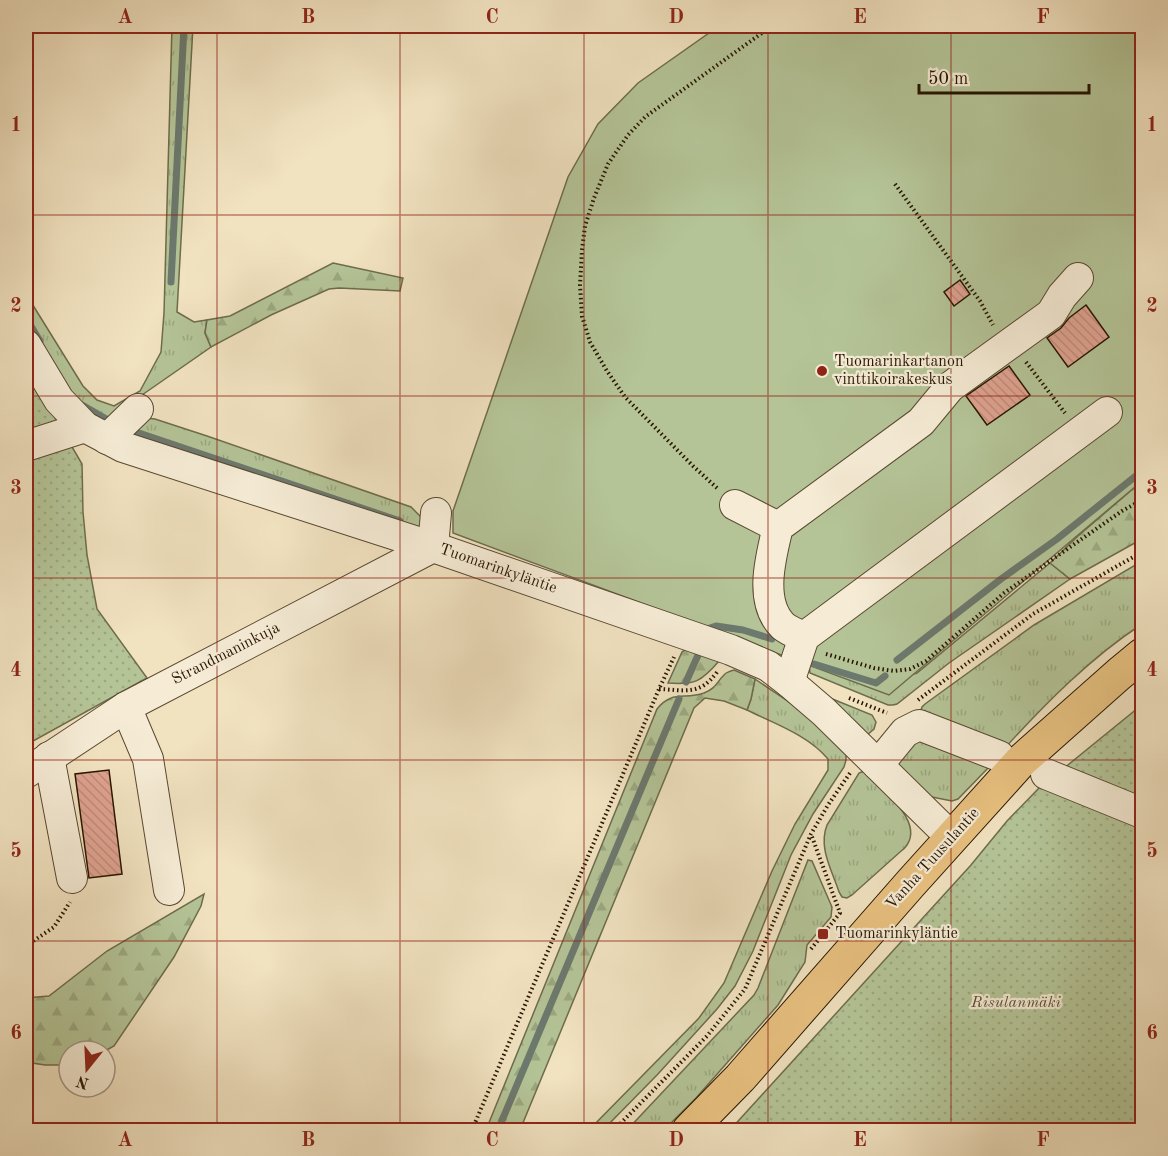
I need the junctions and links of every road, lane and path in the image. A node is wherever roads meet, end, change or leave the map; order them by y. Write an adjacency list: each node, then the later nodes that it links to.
1 (762, 33): 12 (path)
2 (895, 184): 4 (path)
3 (1078, 278): 4 (street)
4 (1012, 343): 9 (path); 14 (street)
5 (26, 345): 8 (street, Tuomarinkyläntie)
6 (138, 409): 8 (street)
7 (1107, 412): 9 (street)
8 (96, 433): 10 (street); 15 (street, Tuomarinkyläntie)
9 (1079, 433): 18 (street)
10 (33, 436)
11 (1143, 500): 18 (path)
12 (735, 505): 14 (street)
13 (436, 513): 15 (street)
14 (778, 527): 18 (street)
15 (433, 547): 17 (street, Tuomarinkyläntie); 24 (street, Strandmaninkuja)
16 (1143, 552): 23 (path)
17 (684, 635): 19 (street, Tuomarinkyläntie); 22 (path)
18 (803, 642): 21 (street)
19 (731, 650): 21 (street, Tuomarinkyläntie); 22 (path)
20 (1143, 655): 31 (main road, Vanha Tuusulantie)
21 (789, 682): 26 (street, Tuomarinkyläntie)
22 (659, 689): 36 (path)
23 (914, 702)
24 (126, 706): 27 (street, Strandmaninkuja); 33 (street)
25 (999, 756): 26 (street)
26 (871, 758): 30 (path); 31 (street, Tuomarinkyläntie)
27 (37, 765): 32 (street)
28 (1046, 774): 29 (street)
29 (1143, 813)
30 (811, 834): 35 (path); 37 (path)
31 (952, 838): 38 (main road, Vanha Tuusulantie)
32 (72, 878): 34 (path)
33 (169, 890)
34 (26, 946)
35 (811, 949)
36 (472, 1131)
37 (614, 1131)
38 (689, 1131)

